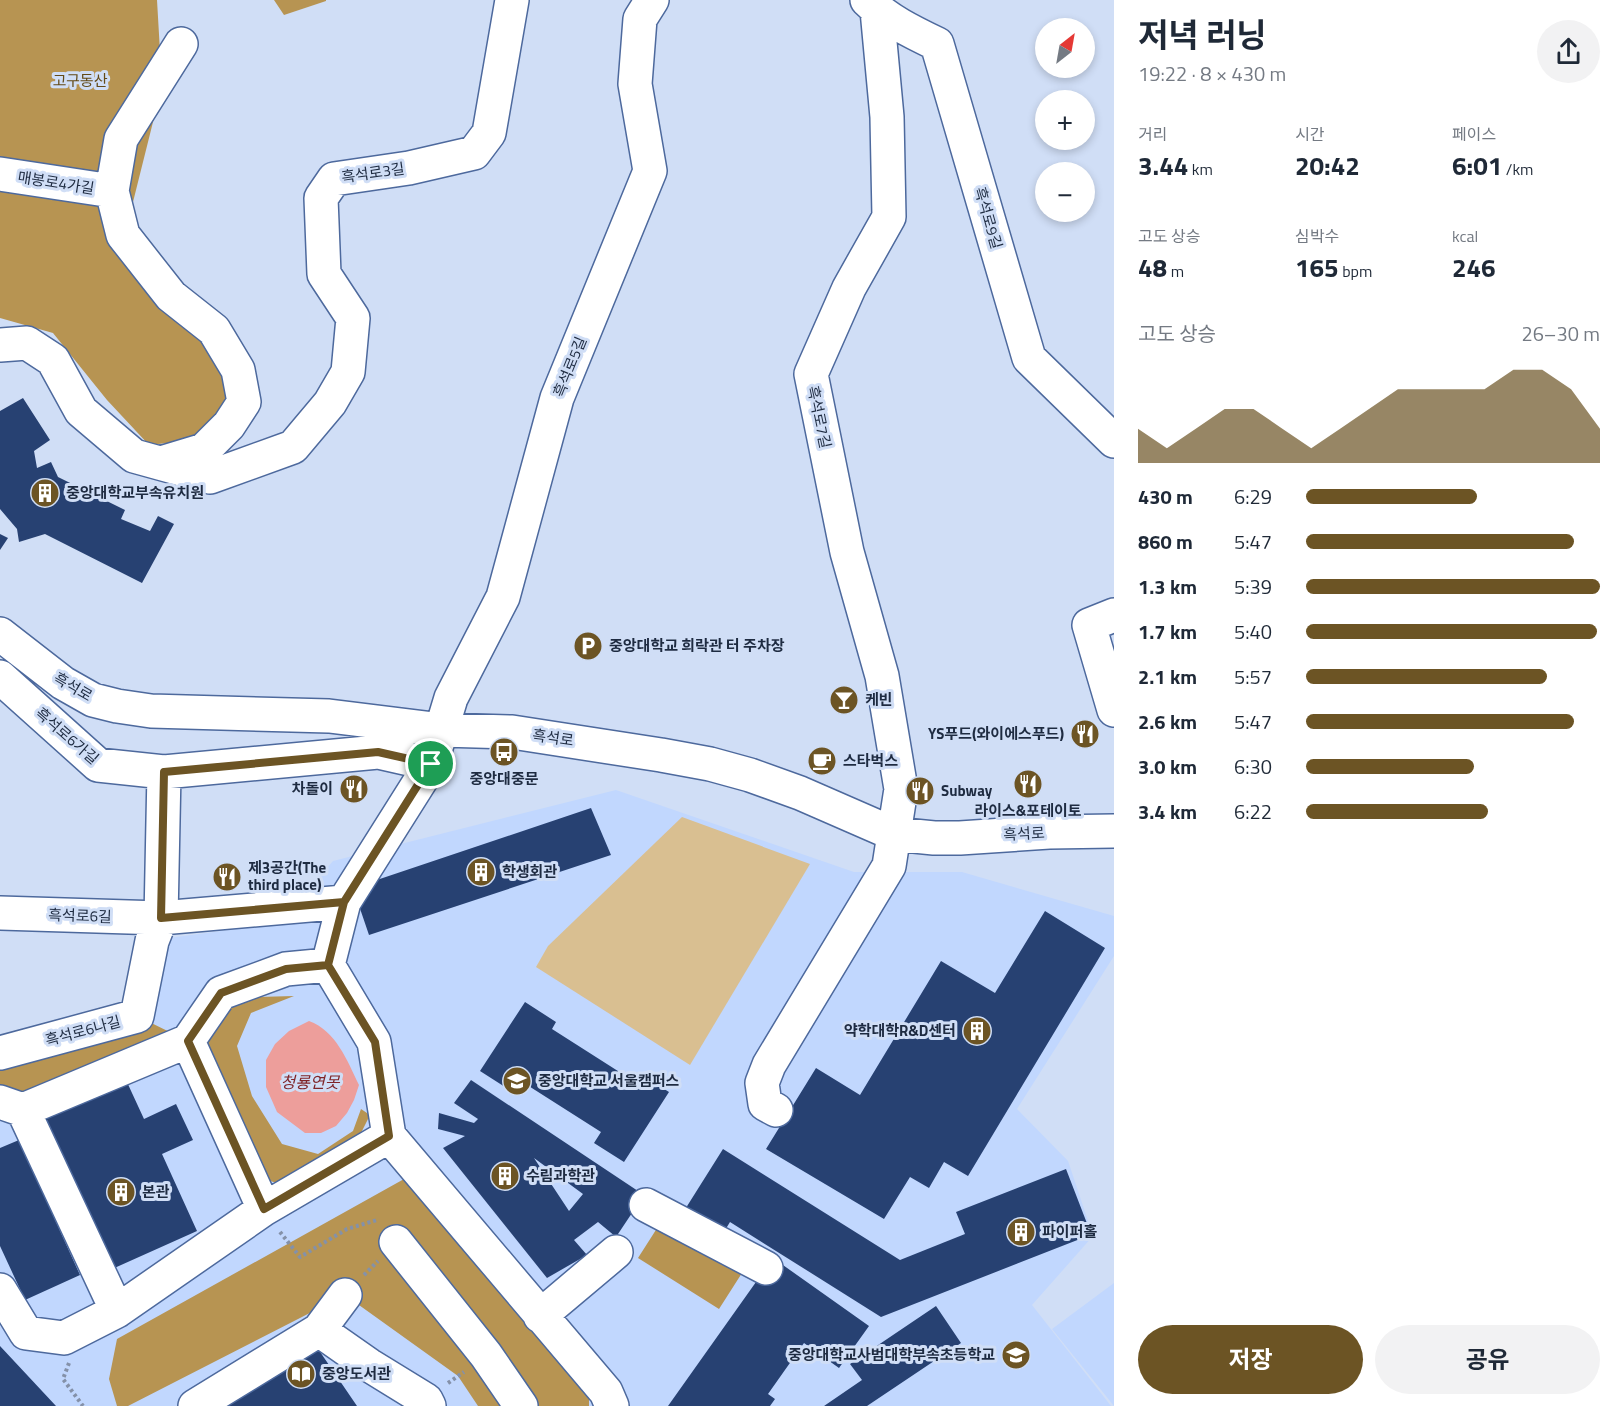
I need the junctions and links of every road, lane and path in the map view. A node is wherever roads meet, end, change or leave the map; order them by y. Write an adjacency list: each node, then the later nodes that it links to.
1 (512, 0): 9 (street, 흑석로3길)
2 (652, 0): 14 (street, 흑석로5길)
3 (872, 5): 8 (street, 흑석로9길); 18 (street, 흑석로7길)
4 (180, 44): 6 (street)
5 (0, 174): 6 (street, 매봉로4가길)
6 (112, 191): 9 (street)
7 (0, 345): 9 (street, 흑석로3길)
8 (1114, 441)
9 (161, 463)
10 (1114, 615): 13 (street)
11 (0, 634): 14 (street, 흑석로)
12 (0, 677): 16 (street, 흑석로6가길)
13 (1114, 710)
14 (442, 730): 15 (street); 18 (street, 흑석로)
15 (431, 764): 16 (street, 흑석로6가길); 19 (street)
16 (164, 772): 21 (street)
17 (1114, 831): 18 (street, 흑석로)
18 (894, 834): 26 (street, 흑석로7길)
19 (344, 902): 21 (street, 흑석로6길); 22 (street)
20 (0, 913): 21 (street, 흑석로6길)
21 (161, 918): 24 (street, 흑석로6나길)
22 (328, 965): 23 (street); 27 (street)
23 (188, 1041): 25 (street); 29 (street)
24 (0, 1053)
25 (11, 1106): 35 (street)
26 (776, 1110)
27 (389, 1136): 29 (street); 36 (street)
28 (646, 1204): 32 (street)
29 (264, 1209): 30 (path); 35 (street)
30 (396, 1242): 34 (path); 42 (street)
31 (616, 1252): 36 (street)
32 (766, 1269)
33 (0, 1290): 37 (street)
34 (345, 1294): 38 (street)
35 (117, 1311): 37 (street)
36 (540, 1316): 43 (street)
37 (82, 1329): 39 (path)
38 (319, 1330): 40 (street); 41 (street)
39 (83, 1406)
40 (195, 1406)
41 (429, 1406)
42 (521, 1406)
43 (612, 1406)

